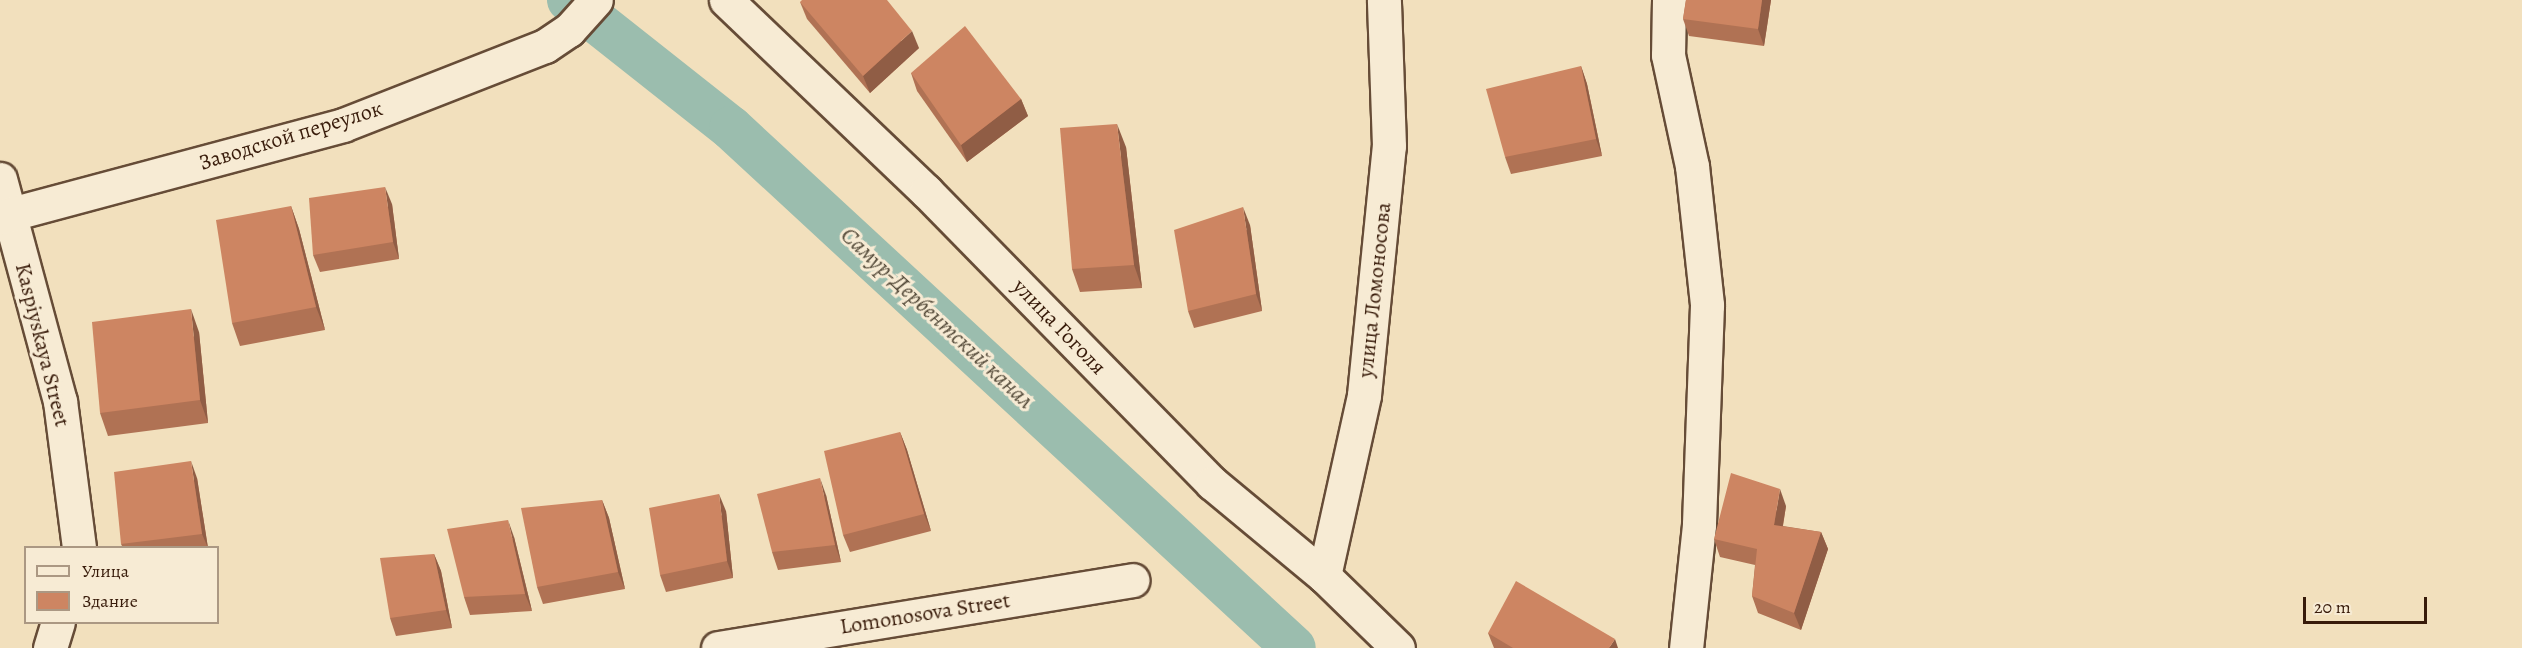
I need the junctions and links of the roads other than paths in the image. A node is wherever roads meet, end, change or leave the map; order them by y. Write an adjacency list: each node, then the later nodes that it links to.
1 (596, 0): 6 (street, Заводской переулок)
2 (726, 0): 8 (street, улица Гоголя)
3 (1384, 0): 8 (street, улица Ломоносова)
4 (1669, 0): 14 (street)
5 (0, 179): 6 (street, Kaspiyskaya Street)
6 (4, 215): 7 (street, Kaspiyskaya Street)
7 (79, 546)
8 (1324, 576): 13 (street, улица Гоголя)
9 (1132, 580): 12 (street, Lomonosova Street)
10 (57, 624): 11 (street)
11 (50, 648)
12 (718, 648)
13 (1398, 648)
14 (1686, 648)

